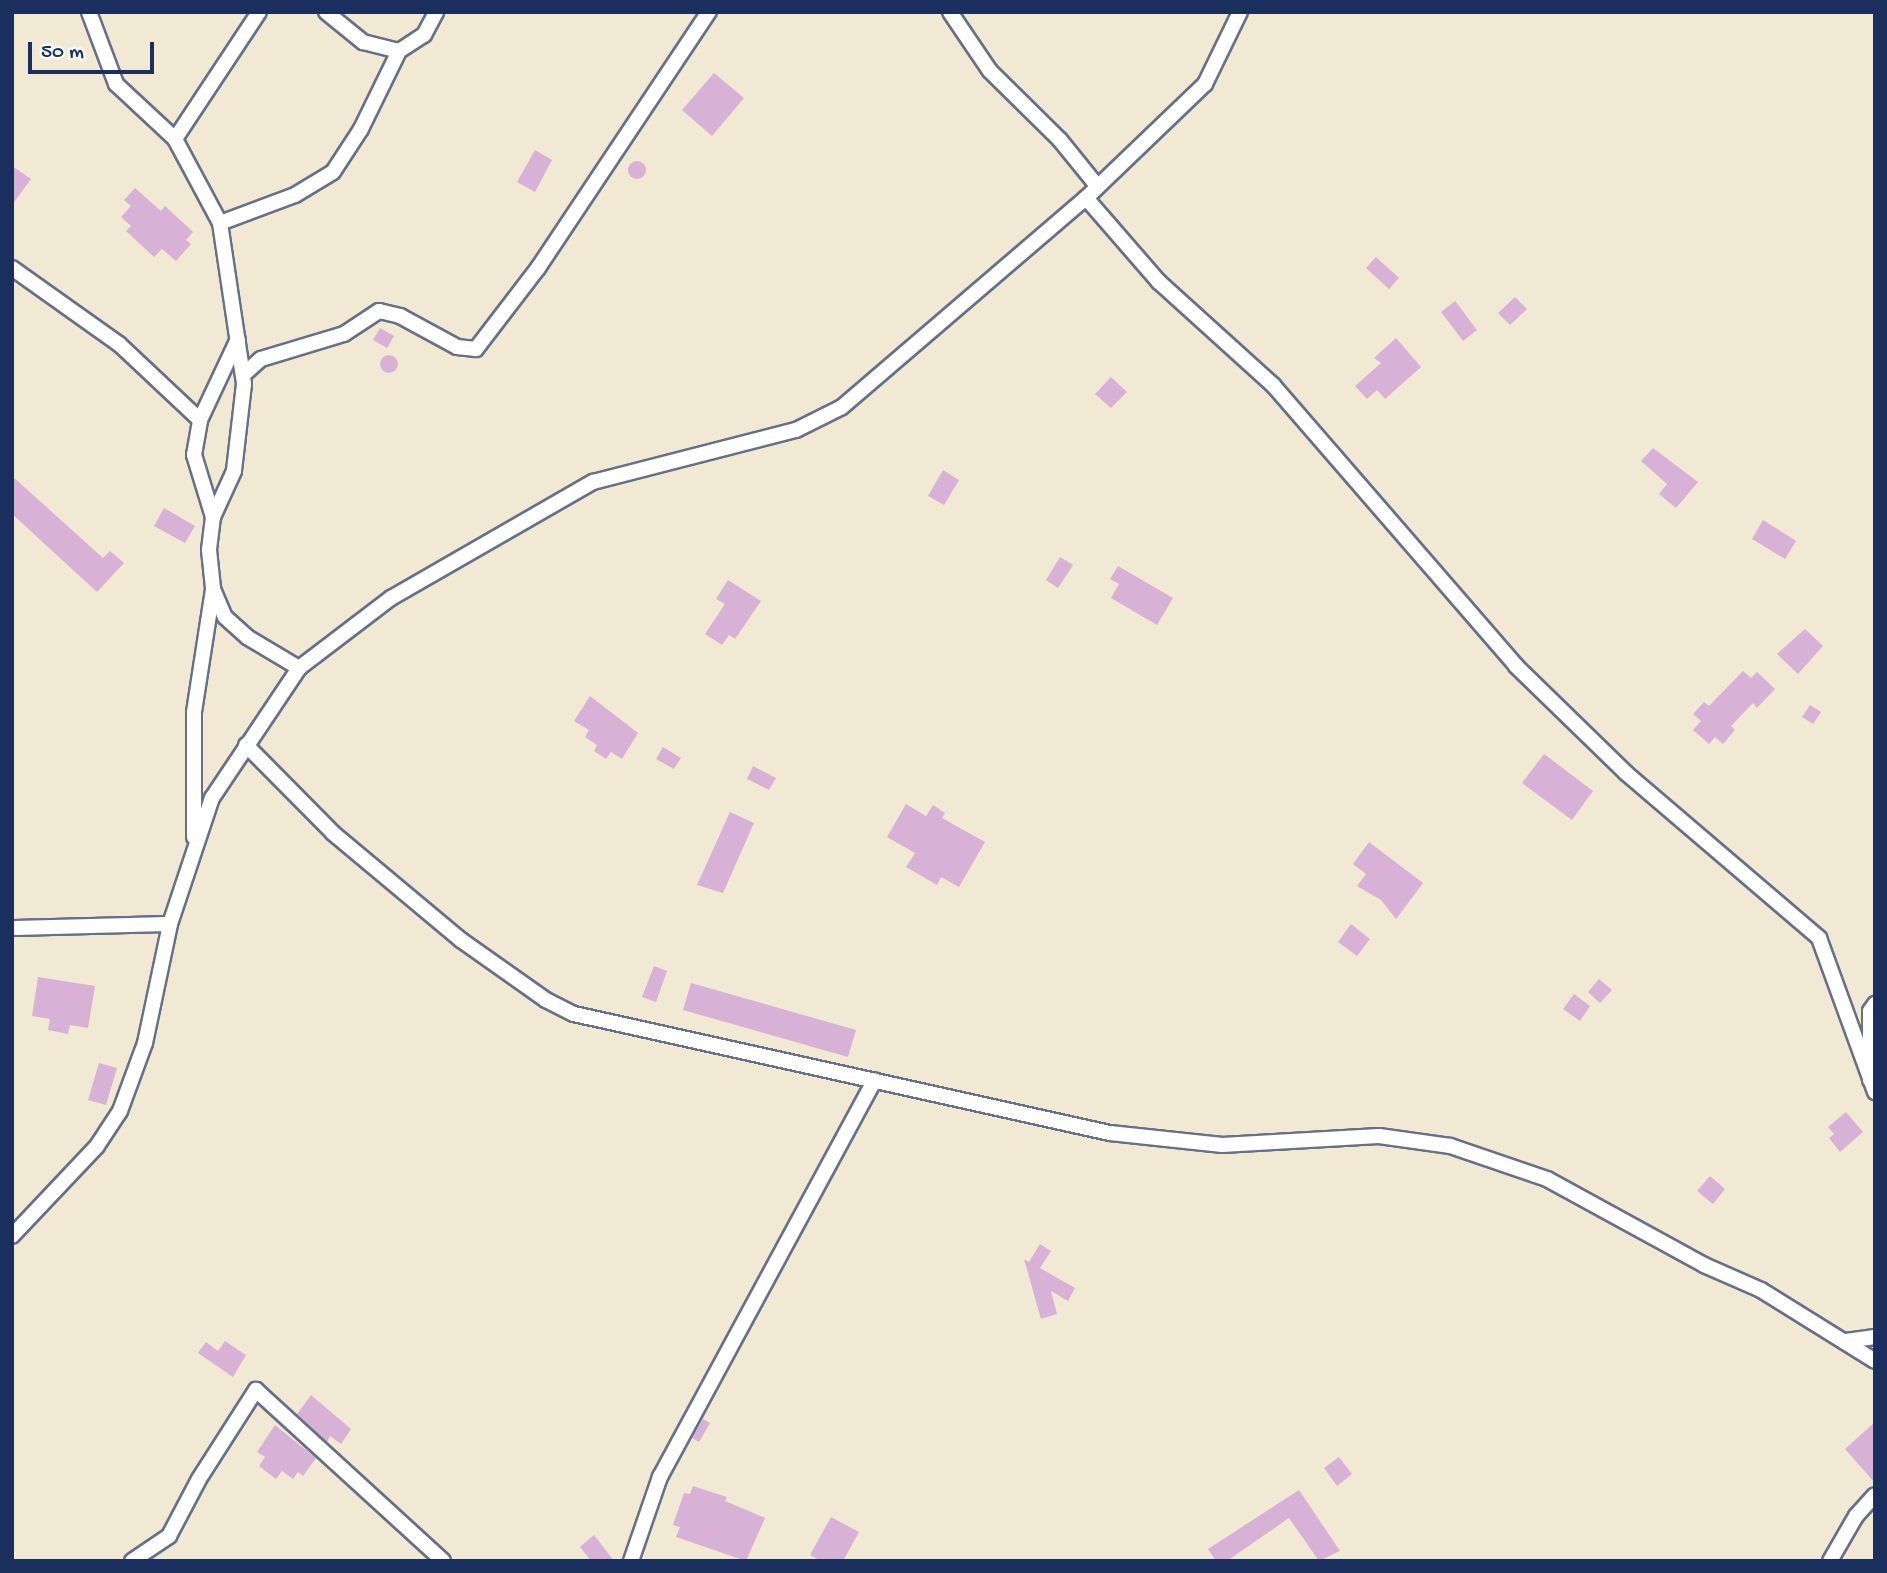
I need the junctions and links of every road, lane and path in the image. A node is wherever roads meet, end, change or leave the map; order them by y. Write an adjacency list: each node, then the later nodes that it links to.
1 (89, 12): 9 (street)
2 (259, 12): 9 (street)
3 (326, 12): 8 (street)
4 (436, 12): 8 (street)
5 (709, 12): 15 (street)
6 (950, 12): 10 (street)
7 (1240, 12): 10 (street)
8 (399, 51): 12 (street)
9 (175, 139): 12 (street)
10 (1098, 187): 11 (street)
11 (1086, 198): 19 (street); 26 (street)
12 (220, 223): 14 (street)
13 (12, 268): 16 (street)
14 (238, 339): 15 (street); 16 (street)
15 (243, 375): 17 (street)
16 (200, 420): 17 (street)
17 (213, 517): 18 (street)
18 (213, 589): 19 (street); 21 (street)
19 (299, 668): 20 (street)
20 (246, 745): 21 (street); 25 (street)
21 (194, 845): 22 (street)
22 (170, 924): 23 (street); 27 (street)
23 (12, 928)
24 (1875, 1004): 26 (street)
25 (875, 1080): 29 (street); 34 (street)
26 (1872, 1086)
27 (12, 1236)
28 (1875, 1337): 29 (street)
29 (1846, 1341): 30 (street)
30 (1875, 1361)
31 (1875, 1495): 35 (street)
32 (132, 1561): 33 (street)
33 (443, 1561)
34 (631, 1561)
35 (1830, 1561)

